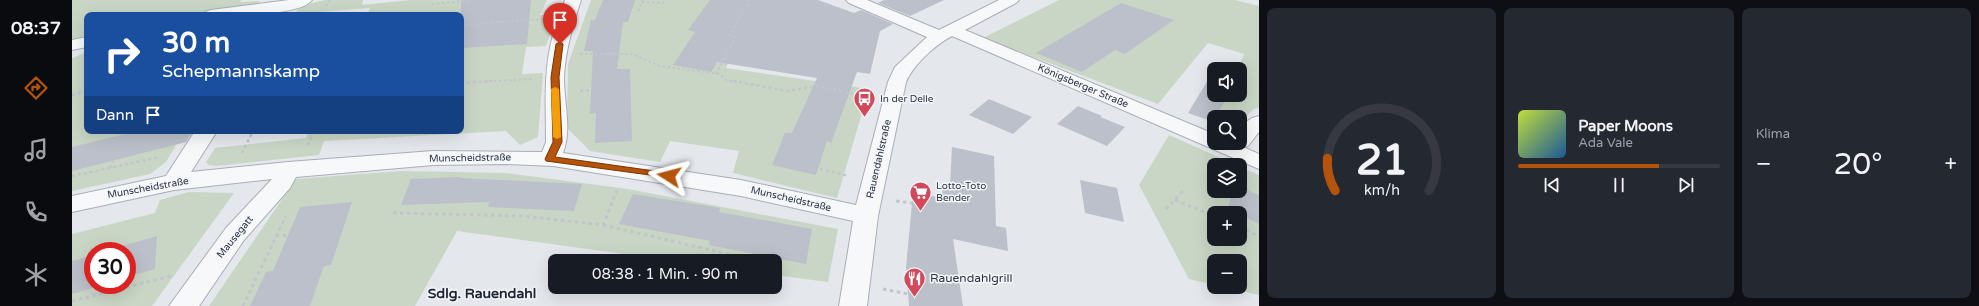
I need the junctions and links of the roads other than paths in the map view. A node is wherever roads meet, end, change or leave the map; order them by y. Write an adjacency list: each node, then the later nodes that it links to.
1 (304, 0): 5 (street)
2 (573, 0): 15 (street)
3 (854, 0): 7 (street)
4 (1011, 0): 7 (street, Rauendahlstraße)
5 (283, 10): 6 (street)
6 (254, 12)
7 (945, 33): 13 (street, Königsberger Straße); 20 (street, Rauendahlstraße)
8 (84, 43): 9 (street)
9 (72, 45)
10 (1259, 122): 11 (street)
11 (1247, 131)
12 (204, 134): 18 (street)
13 (1207, 136)
14 (1238, 150): 16 (street, Königsberger Straße)
15 (550, 159): 17 (street, Munscheidstraße); 20 (street, Munscheidstraße)
16 (1259, 162)
17 (288, 169): 18 (street, Munscheidstraße); 21 (street, Mausegatt)
18 (174, 182): 19 (street, Munscheidstraße)
19 (72, 204)
20 (866, 216): 22 (street, Rauendahlstraße)
21 (183, 306)
22 (853, 306)

